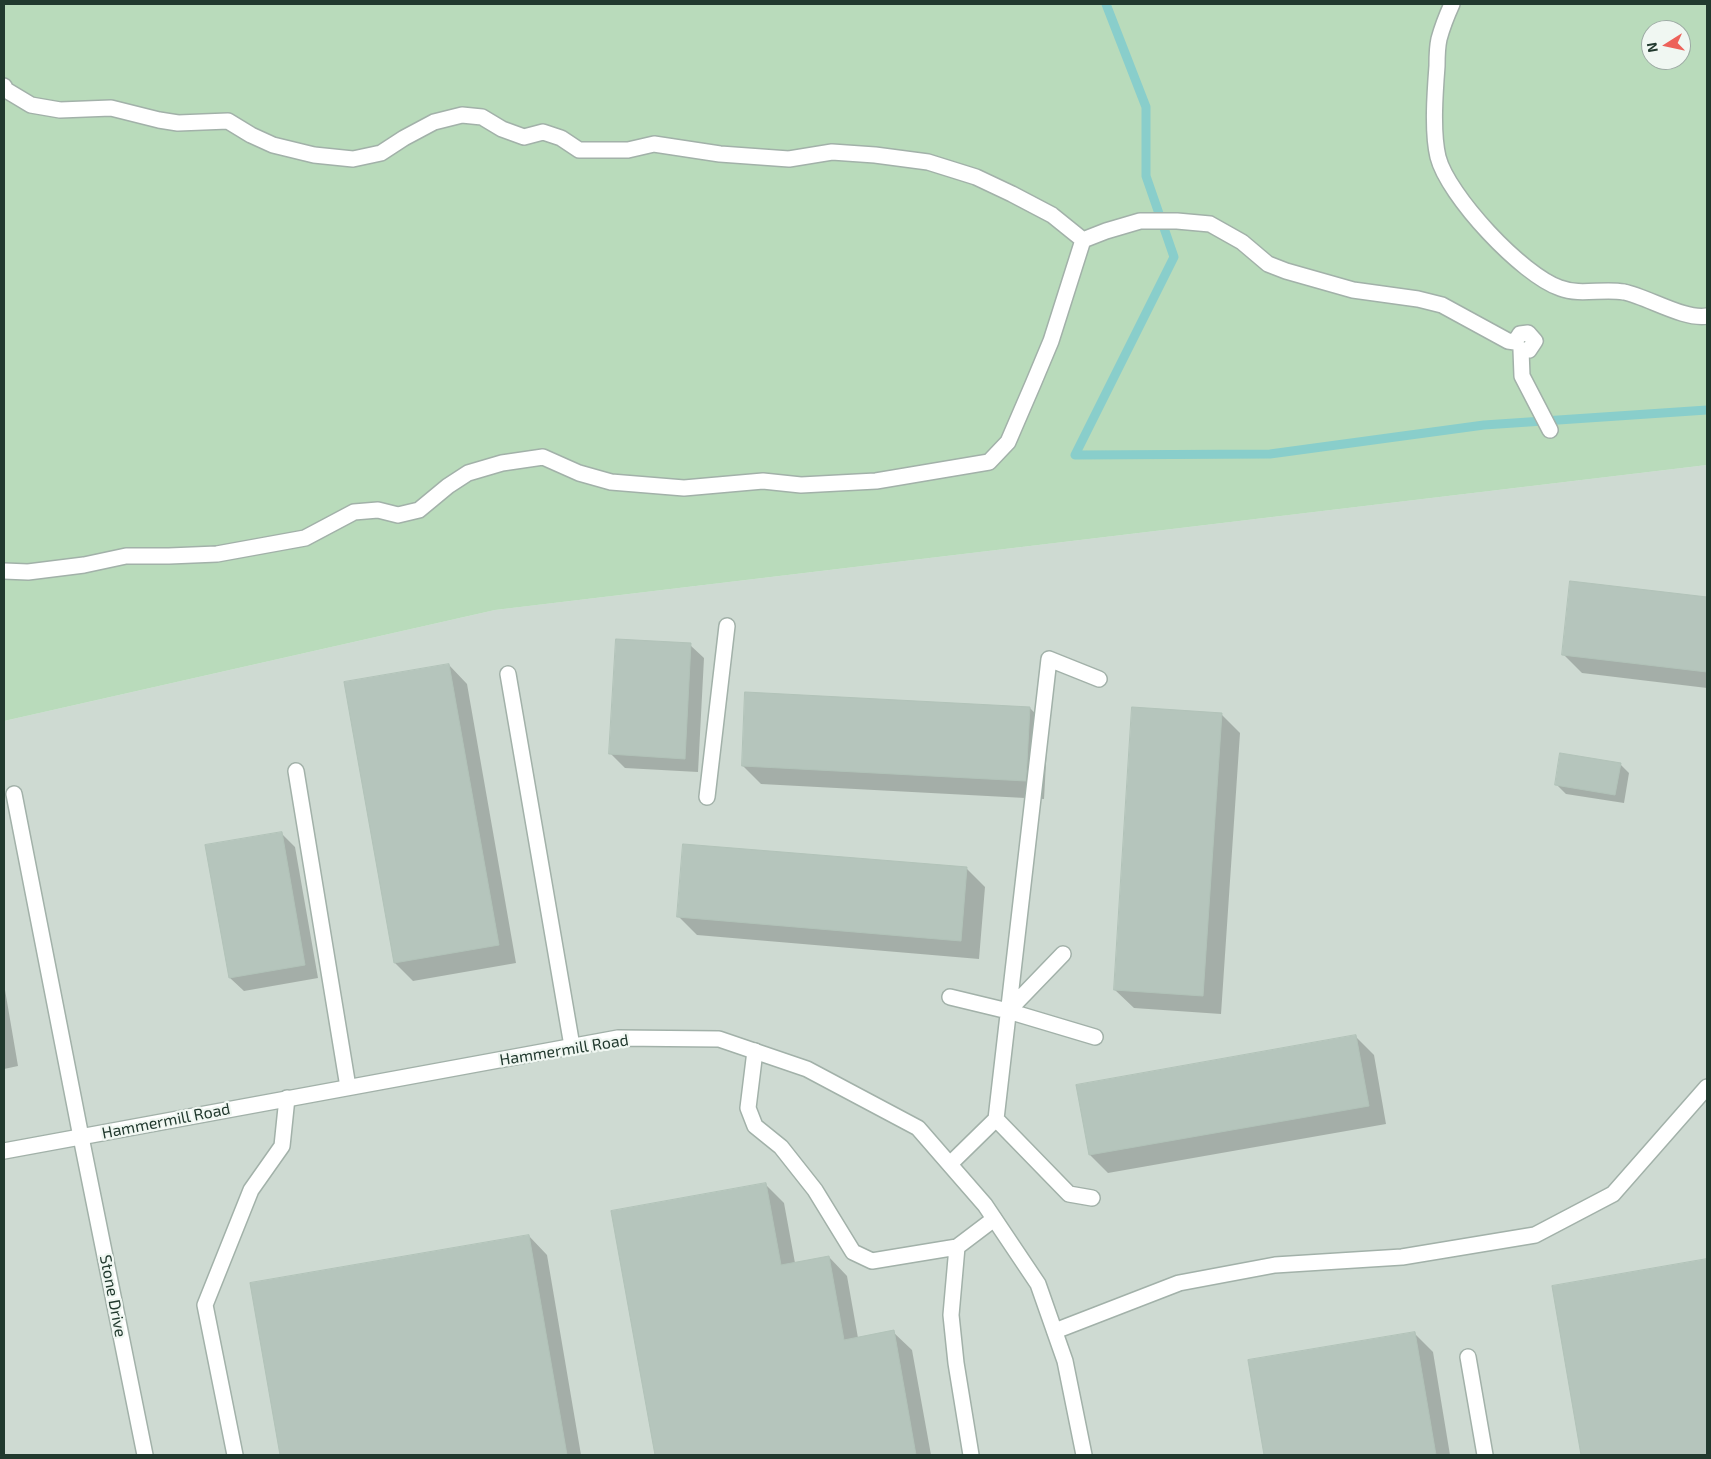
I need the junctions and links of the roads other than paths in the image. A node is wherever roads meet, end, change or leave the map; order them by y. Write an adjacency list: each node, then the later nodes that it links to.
1 (1452, 4): 4 (street)
2 (4, 86): 3 (street)
3 (1083, 240): 5 (street); 6 (street)
4 (1707, 316)
5 (1550, 430)
6 (4, 570)
7 (727, 626): 12 (street)
8 (508, 674): 17 (street)
9 (1099, 679): 15 (street)
10 (296, 771): 19 (street)
11 (14, 794): 23 (street, Stone Drive)
12 (707, 797)
13 (1063, 954): 15 (street)
14 (950, 997): 15 (street)
15 (1008, 1010): 16 (street); 22 (street)
16 (1095, 1037)
17 (572, 1046): 18 (street, Hammermill Road); 19 (street, Hammermill Road)
18 (755, 1051): 25 (street, Hammermill Road); 28 (street)
19 (348, 1087): 21 (street, Hammermill Road)
20 (1707, 1087): 29 (street)
21 (287, 1098): 23 (street, Hammermill Road); 32 (street)
22 (996, 1119): 25 (street); 26 (street)
23 (81, 1137): 24 (street, Hammermill Road); 31 (street, Stone Drive)
24 (4, 1150)
25 (950, 1164): 27 (street, Hammermill Road)
26 (1092, 1198)
27 (994, 1219): 28 (street); 29 (street, Hammermill Road)
28 (957, 1247): 33 (street)
29 (1055, 1331): 34 (street, Hammermill Road)
30 (1468, 1357): 35 (street)
31 (145, 1455)
32 (235, 1455)
33 (971, 1455)
34 (1084, 1455)
35 (1485, 1455)

